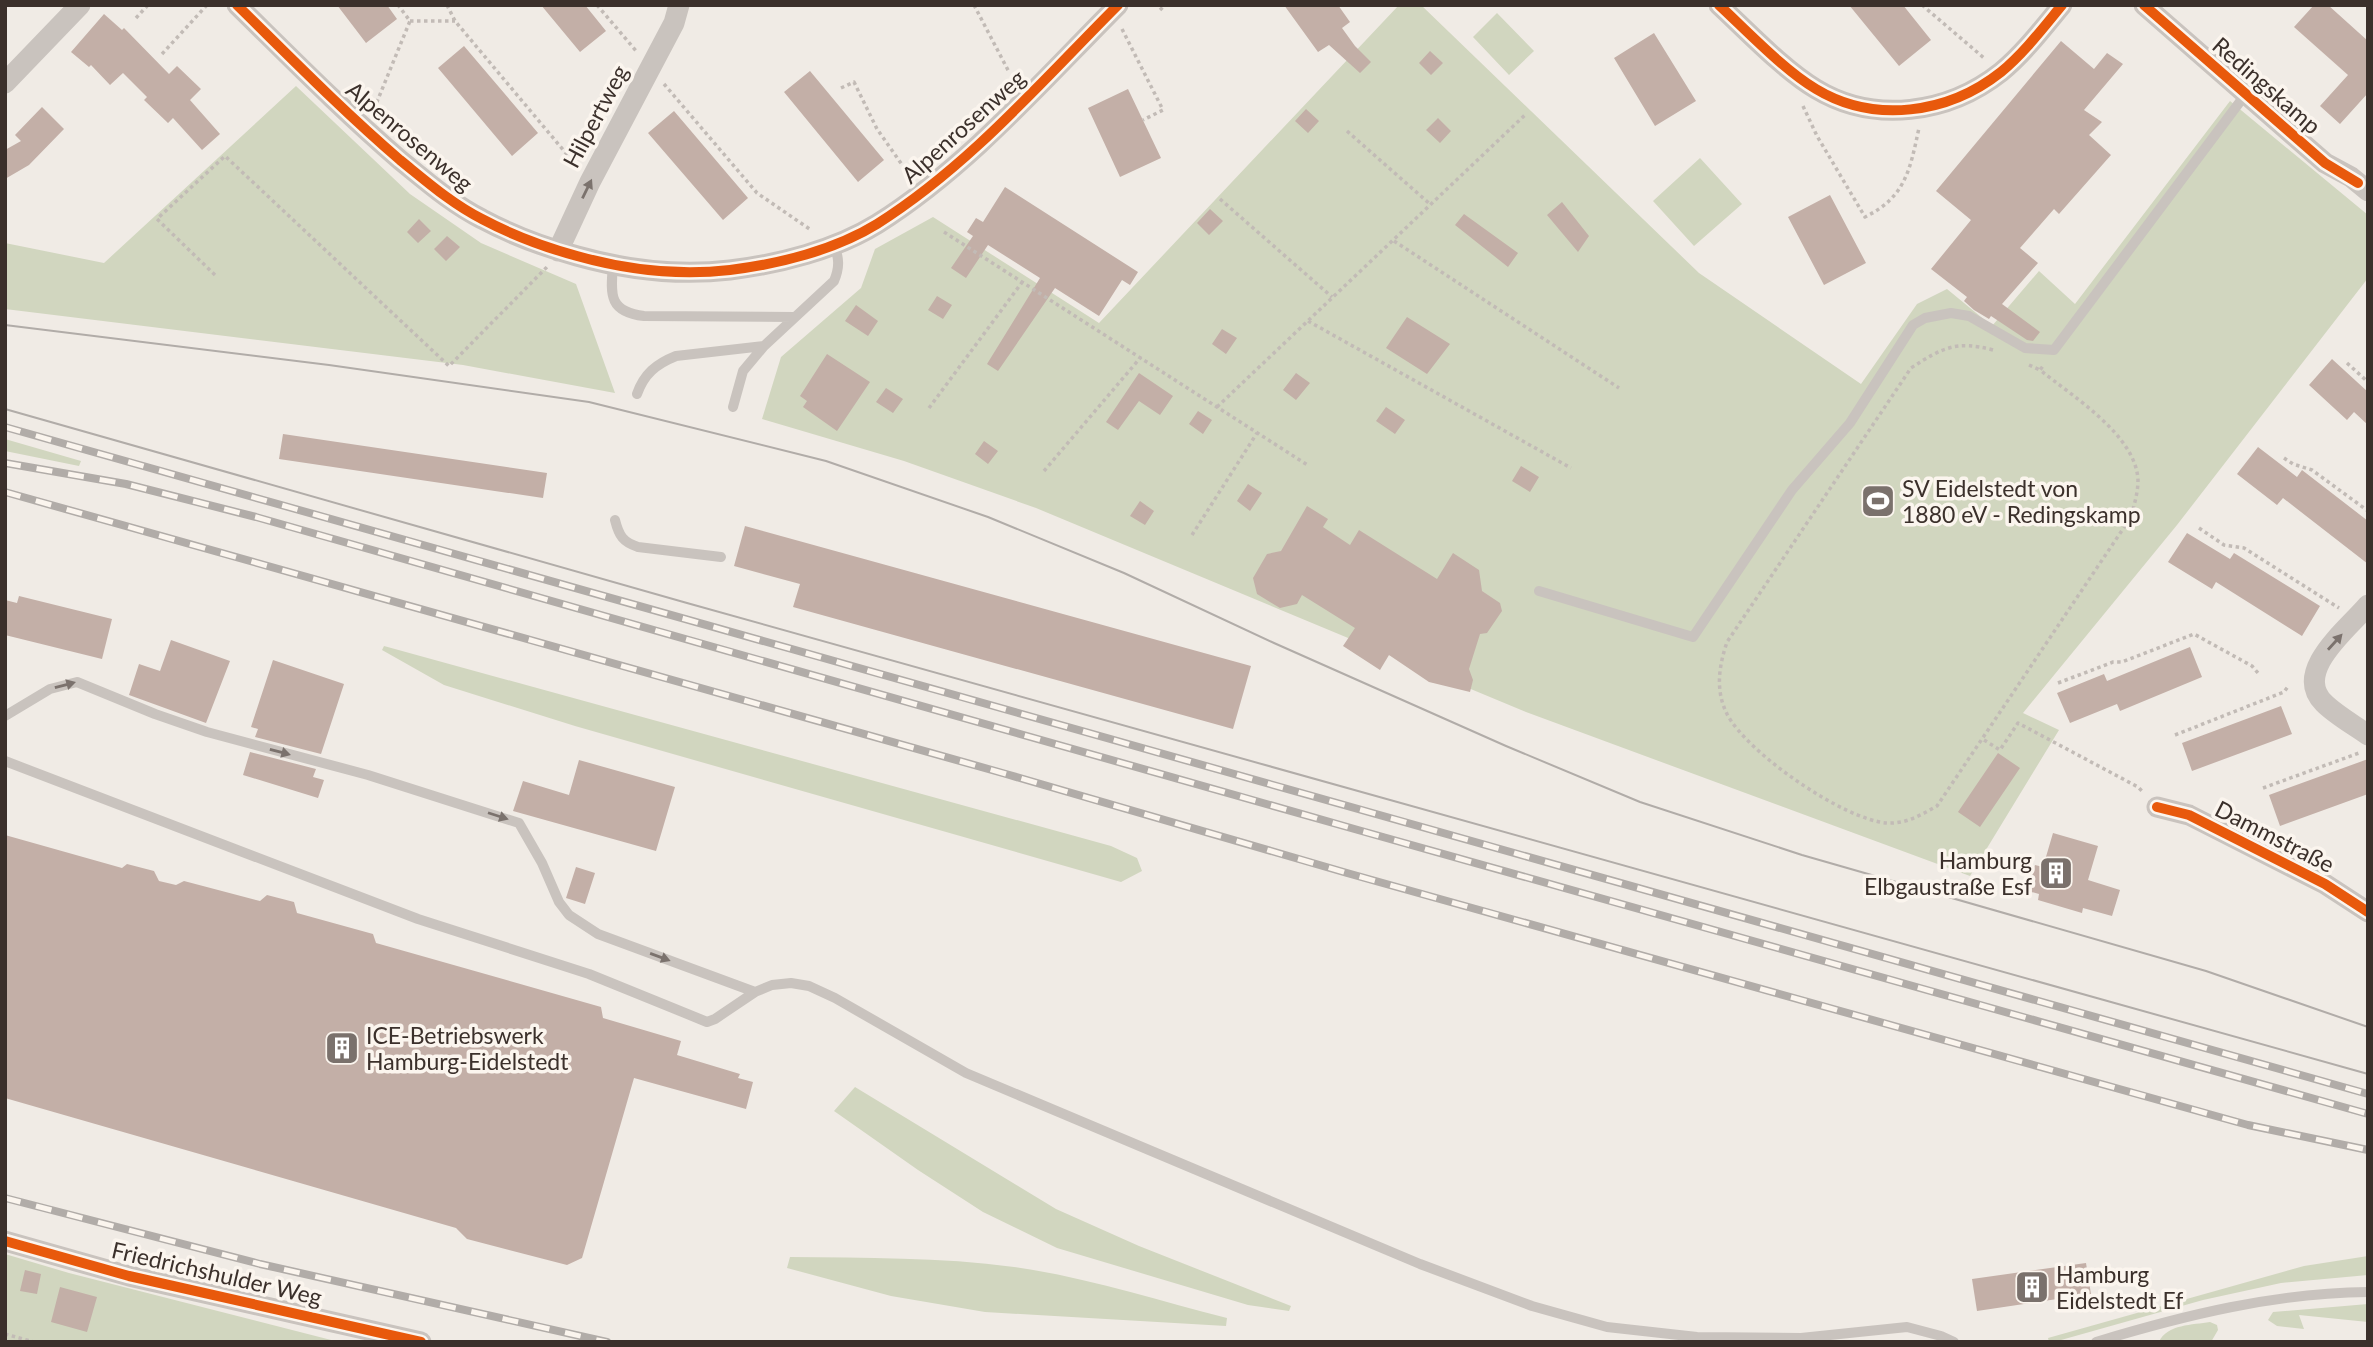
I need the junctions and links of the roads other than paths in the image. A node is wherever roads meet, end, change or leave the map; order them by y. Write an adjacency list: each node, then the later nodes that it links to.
1 (80, 5): 8 (street)
2 (237, 5): 12 (street, Alpenrosenweg)
3 (679, 5): 12 (street, Hilpertweg, one-way to 3)
4 (1719, 5): 5 (street)
5 (2062, 5)
6 (2144, 5): 9 (street, Redingskamp)
7 (1120, 16): 11 (street, Alpenrosenweg)
8 (5, 83)
9 (2245, 95): 10 (street, Redingskamp); 20 (lane)
10 (2368, 191)
11 (827, 240): 13 (street, Alpenrosenweg); 14 (lane)
12 (553, 258): 13 (street, Alpenrosenweg)
13 (613, 266): 14 (lane)
14 (794, 317): 15 (lane)
15 (764, 346): 16 (lane); 17 (lane)
16 (637, 394)
17 (733, 407)
18 (615, 520): 19 (lane)
19 (720, 557)
20 (1539, 591)
21 (2368, 605): 23 (street, one-way to 21)
22 (5, 716): 27 (lane, one-way to 27)
23 (2368, 736)
24 (5, 761): 27 (lane)
25 (2157, 807): 26 (street, Dammstraße)
26 (2368, 912)
27 (755, 992): 31 (lane)
28 (5, 1241): 30 (street, Friedrichshulder Weg)
29 (2368, 1292): 32 (lane)
30 (421, 1342)
31 (1954, 1342)
32 (2096, 1342)

